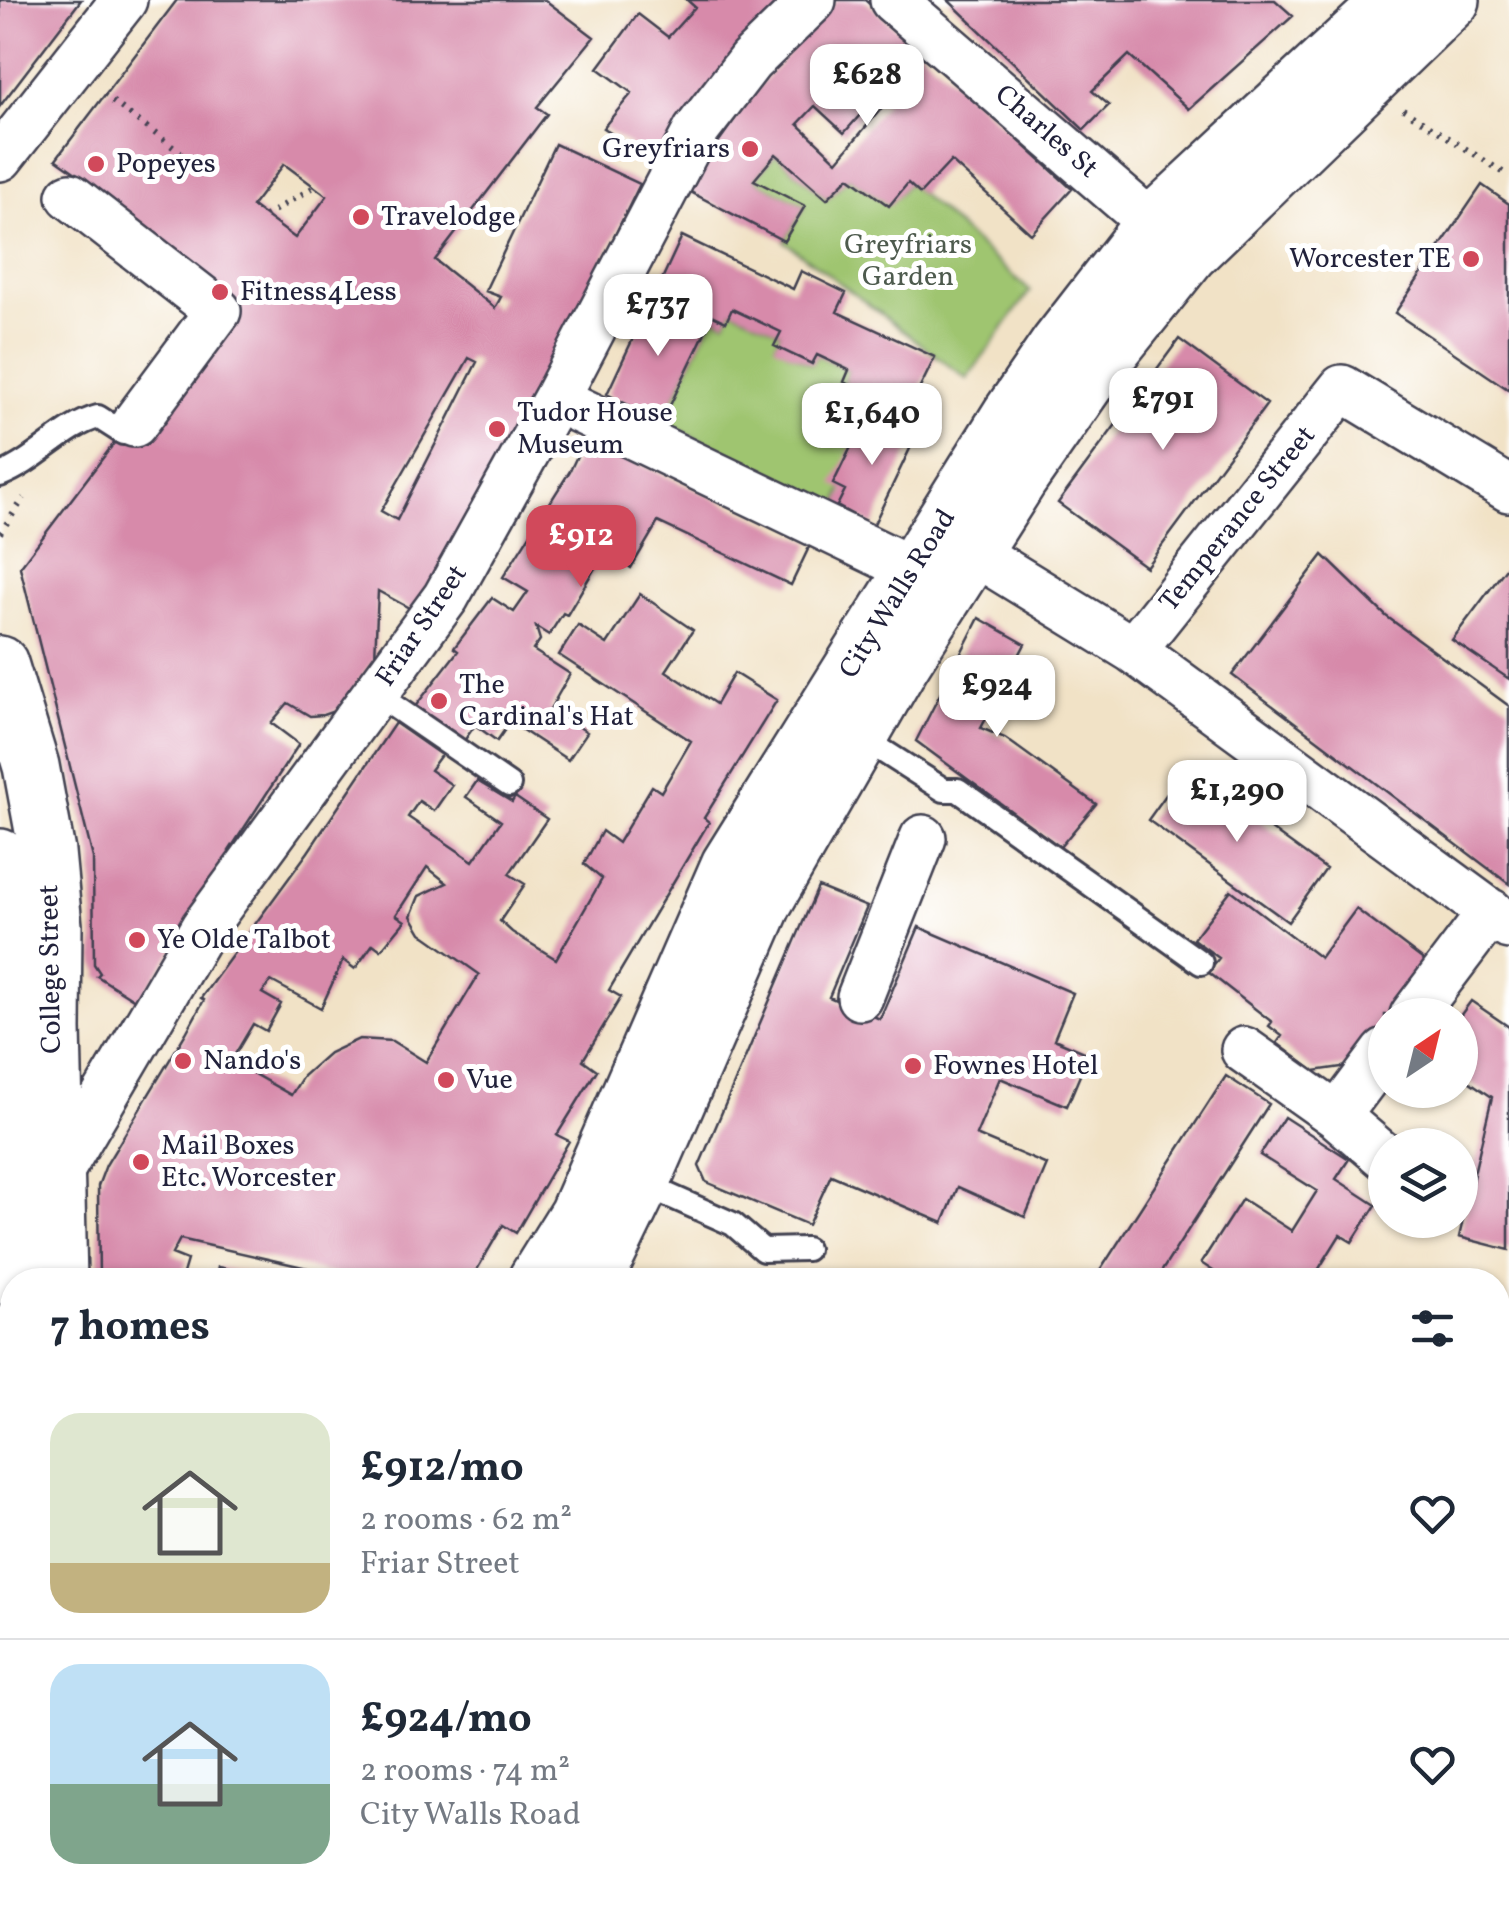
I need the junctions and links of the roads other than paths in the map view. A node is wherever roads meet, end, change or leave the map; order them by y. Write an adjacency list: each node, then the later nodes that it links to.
1 (124, 0): 6 (street)
2 (812, 0): 9 (street, Friar Street)
3 (894, 0): 8 (street, Charles St)
4 (1393, 0): 8 (main road, City Walls Road)
5 (1452, 0): 13 (main road, City Walls Road)
6 (0, 158)
7 (70, 196): 10 (street)
8 (1152, 224): 14 (main road, City Walls Road)
9 (556, 399): 14 (street); 17 (street, Friar Street)
10 (128, 429): 11 (lane)
11 (0, 475)
12 (1509, 489): 15 (street, Temperance Street)
13 (975, 552): 15 (street); 18 (main road, City Walls Road)
14 (913, 570): 37 (main road, City Walls Road)
15 (1133, 650): 22 (street)
16 (0, 664): 26 (main road, College Street)
17 (354, 712): 19 (lane); 27 (street, Friar Street)
18 (861, 737): 23 (lane); 33 (main road, City Walls Road)
19 (509, 785)
20 (923, 838): 24 (street)
21 (0, 857): 35 (main road, College Street)
22 (1500, 919): 25 (street)
23 (1202, 963)
24 (860, 998)
25 (1428, 998)
26 (52, 1029): 27 (street); 32 (main road, College Street)
27 (138, 1038): 32 (street, Friar Street)
28 (1244, 1050): 30 (street)
29 (1368, 1074): 30 (street)
30 (1336, 1116): 31 (street)
31 (1368, 1143)
32 (56, 1178): 36 (main road, College Street)
33 (642, 1183): 34 (lane); 38 (main road, City Walls Road)
34 (806, 1249)
35 (15, 1268)
36 (60, 1268)
37 (543, 1268)
38 (601, 1268)

